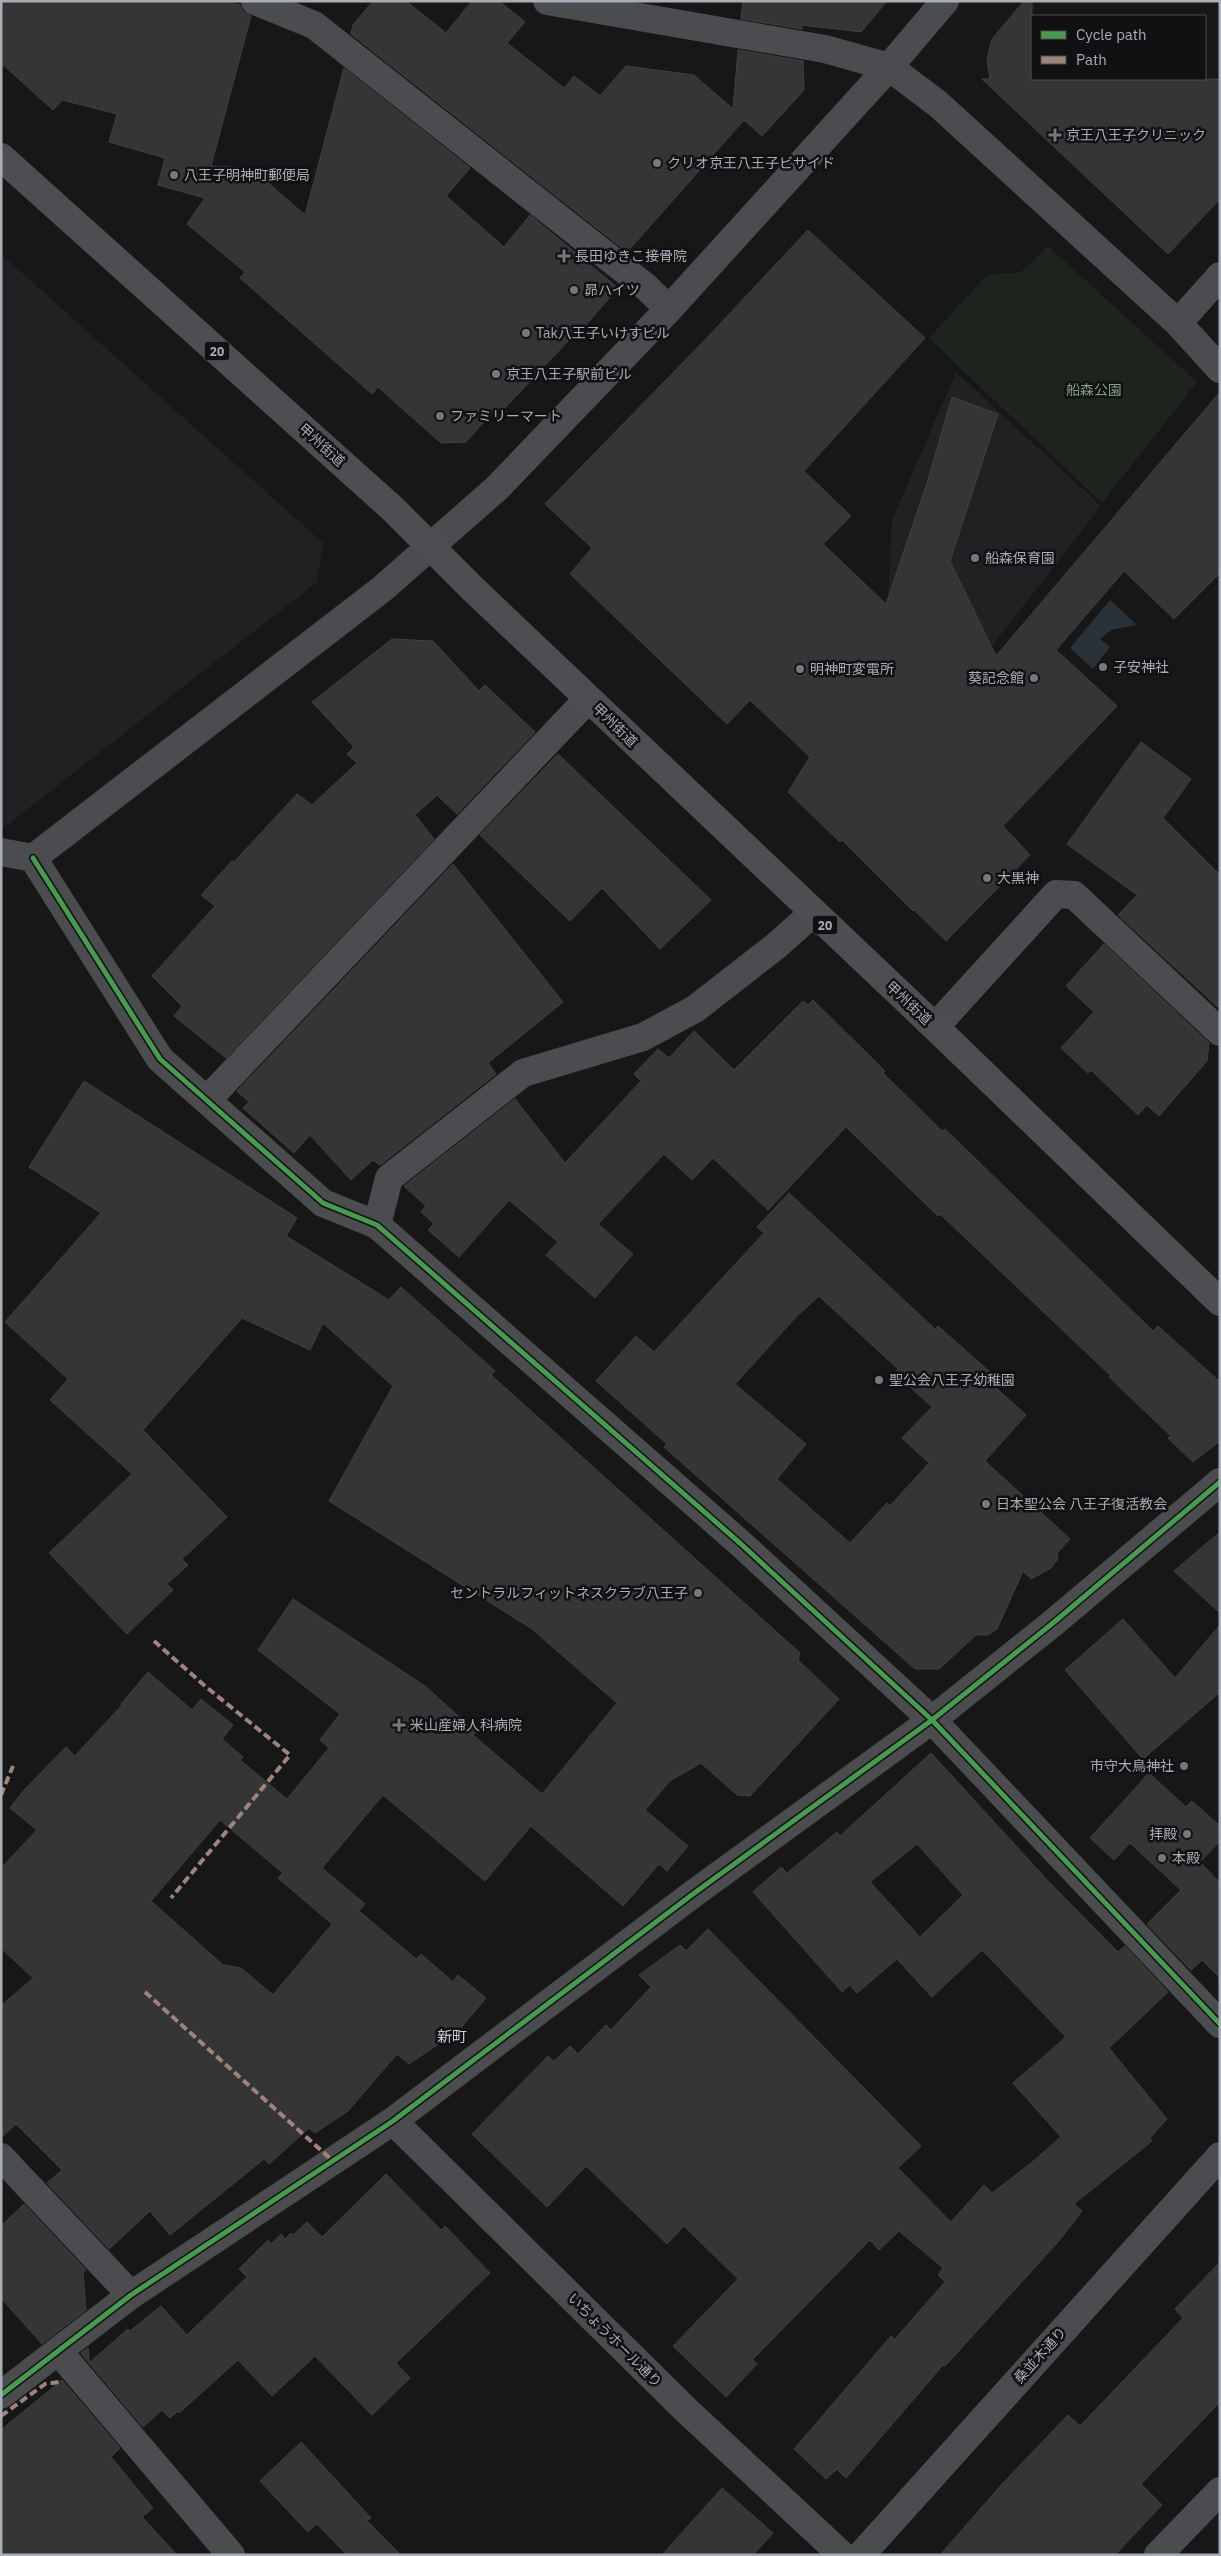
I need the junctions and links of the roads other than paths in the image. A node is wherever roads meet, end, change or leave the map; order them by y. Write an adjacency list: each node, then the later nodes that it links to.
1 (255, 1): 8 (street)
2 (547, 1): 4 (street)
3 (944, 1): 5 (street)
4 (582, 5): 5 (street)
5 (889, 67): 8 (street); 9 (street)
6 (1, 157): 11 (highway, 甲州街道 / 20)
7 (1220, 276): 9 (street)
8 (669, 309): 11 (street)
9 (1178, 323): 10 (street)
10 (1220, 369)
11 (431, 547): 12 (highway, 甲州街道 / 20); 14 (street)
12 (588, 699): 15 (highway, 甲州街道 / 20); 18 (street)
13 (1, 852): 14 (street)
14 (32, 858): 18 (street)
15 (813, 913): 16 (highway, 甲州街道 / 20); 19 (street)
16 (935, 1027): 17 (street); 20 (highway, 甲州街道 / 20)
17 (1220, 1032)
18 (207, 1100): 19 (street)
19 (377, 1225): 22 (street)
20 (1220, 1302)
21 (1220, 1482): 22 (street)
22 (932, 1720): 23 (street); 24 (street)
23 (1220, 2024)
24 (393, 2121): 27 (street); 32 (street, いちょうホール通り)
25 (1220, 2156): 33 (street, 桑並木通り)
26 (1, 2157): 27 (street)
27 (131, 2295): 28 (street)
28 (59, 2352): 29 (street); 31 (street)
29 (1, 2395)
30 (1220, 2490): 34 (street)
31 (231, 2555)
32 (842, 2555)
33 (861, 2555)
34 (1158, 2555)

